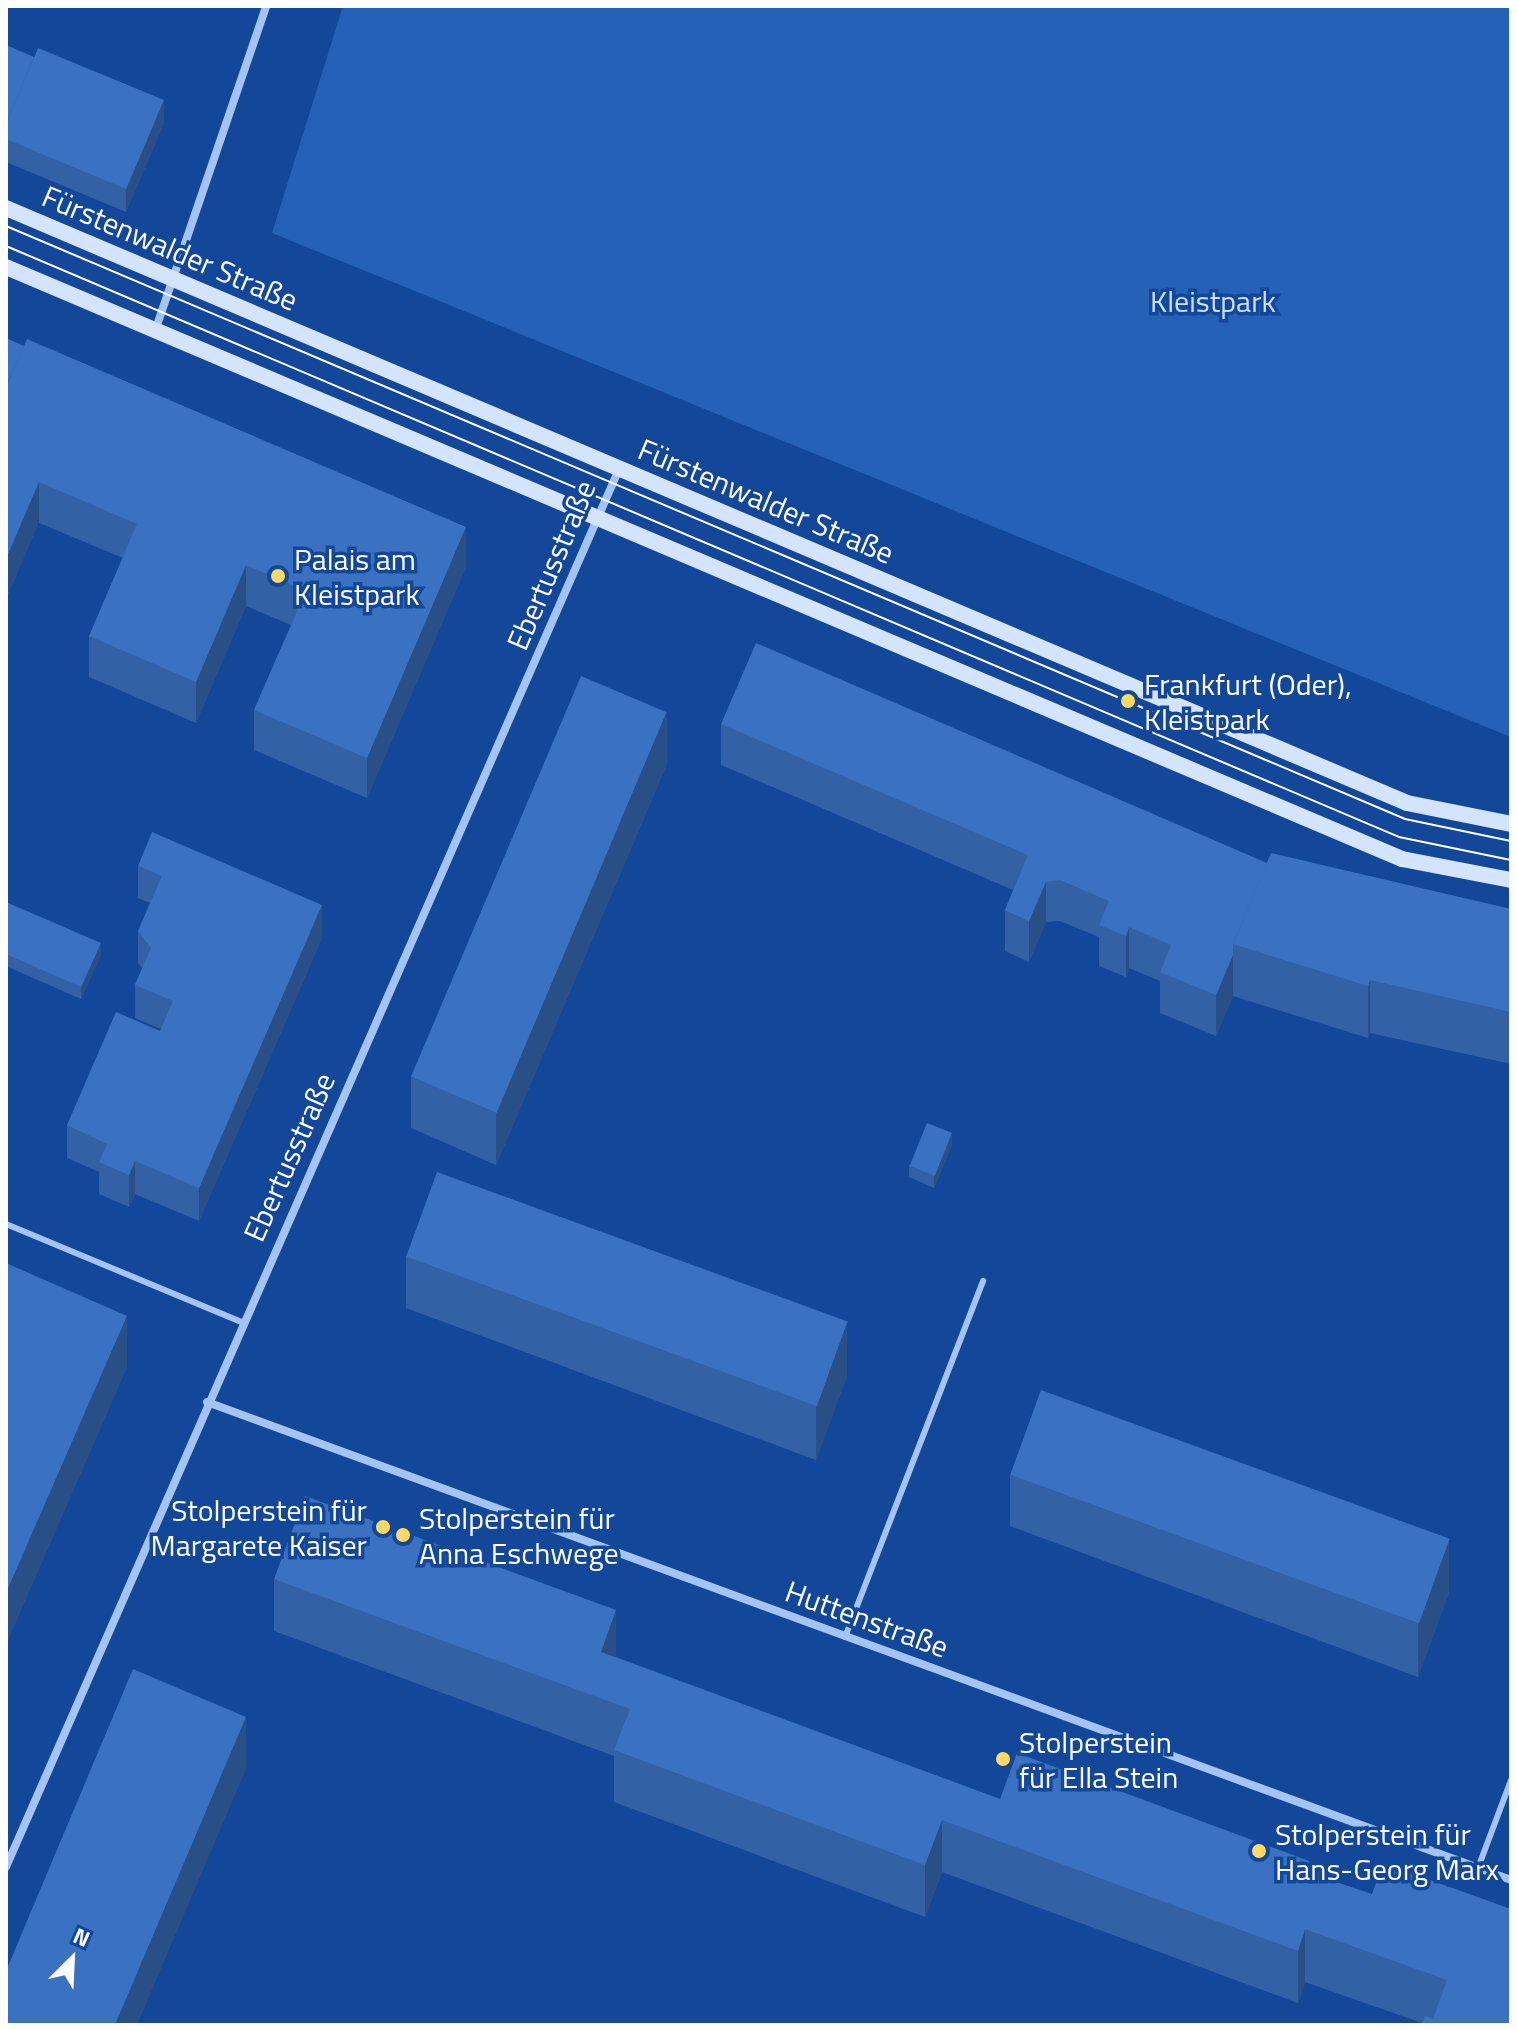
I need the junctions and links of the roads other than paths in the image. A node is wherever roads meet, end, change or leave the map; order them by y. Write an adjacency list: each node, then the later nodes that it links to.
1 (266, 6): 4 (street)
2 (6, 208): 4 (street, Fürstenwalder Straße)
3 (6, 267): 5 (street)
4 (173, 279): 5 (street); 6 (street, Fürstenwalder Straße)
5 (155, 331): 7 (street)
6 (619, 469): 7 (street, Ebertusstraße); 8 (street, Fürstenwalder Straße)
7 (598, 520): 9 (street); 12 (street, Ebertusstraße)
8 (1511, 824)
9 (1511, 880)
10 (6, 1224): 12 (lane)
11 (983, 1281): 14 (lane)
12 (242, 1322): 13 (street, Ebertusstraße)
13 (207, 1402): 14 (street, Huttenstraße); 16 (street, Ebertusstraße)
14 (845, 1637): 17 (street, Huttenstraße)
15 (1511, 1780): 17 (lane)
16 (6, 1867)
17 (1478, 1868): 18 (street, Huttenstraße)
18 (1511, 1880)

